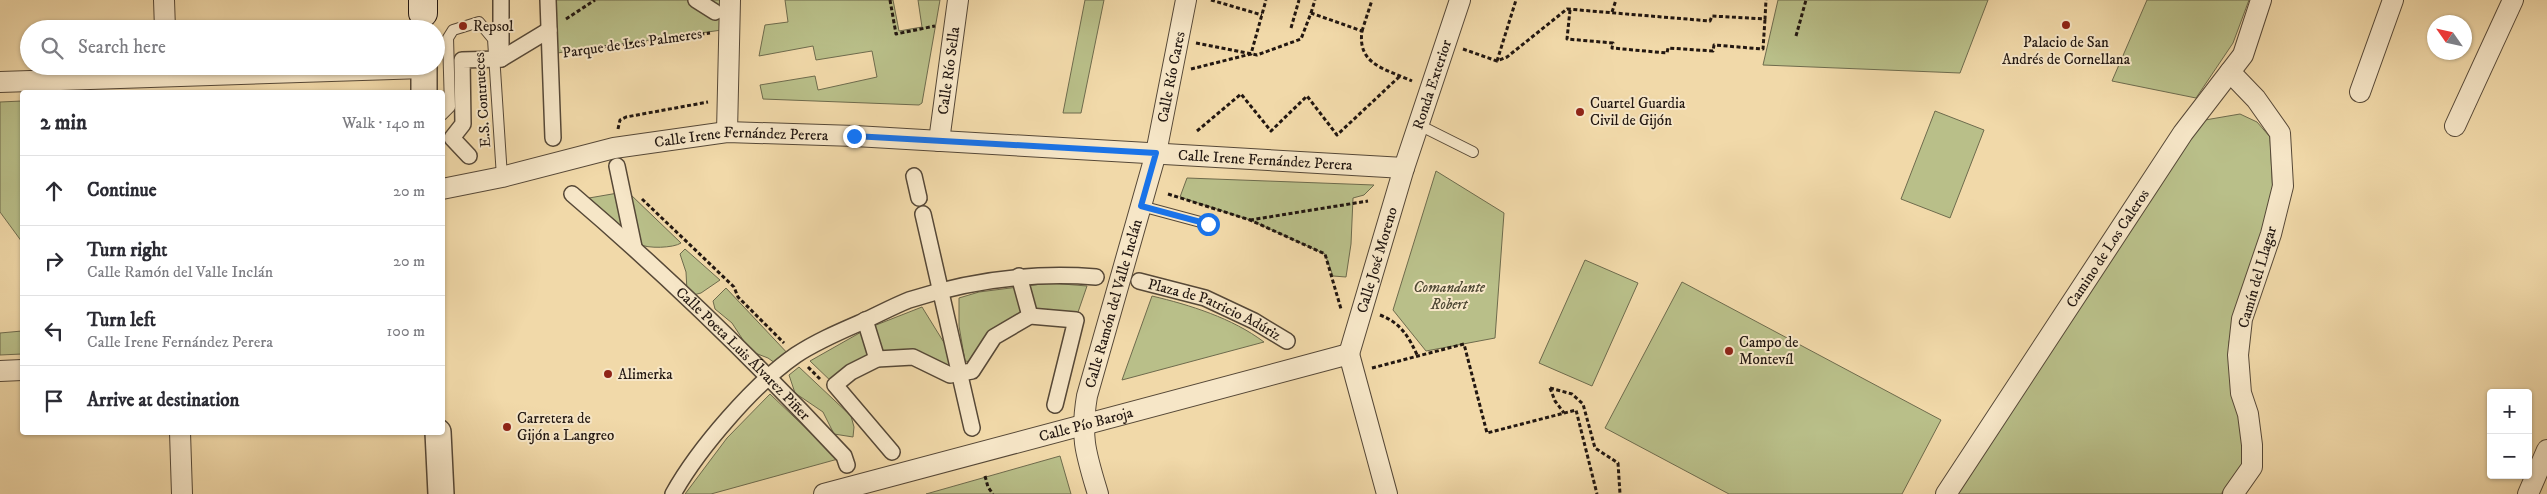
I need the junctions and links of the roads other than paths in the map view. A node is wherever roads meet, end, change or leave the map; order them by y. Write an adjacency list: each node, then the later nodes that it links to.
1 (164, 0): 12 (street)
2 (501, 0): 14 (street)
3 (548, 0): 13 (street, Parque de Les Palmeres)
4 (696, 0): 11 (street, Parque de Les Palmeres)
5 (958, 0): 25 (street, Calle Río Sella)
6 (1186, 0): 27 (street, Calle Río Cares)
7 (1460, 0): 21 (street, Ronda Exterior)
8 (2261, 0): 15 (street, Camino de Los Caleros)
9 (2393, 0): 19 (street)
10 (2512, 0): 22 (street)
11 (722, 6): 23 (street)
12 (164, 20)
13 (549, 30): 14 (street); 24 (street, Parque de Les Palmeres)
14 (498, 59): 20 (lane, E.S. Contrueces); 28 (street); 32 (lane, E.S. Contrueces)
15 (2230, 72): 68 (street, Camino de Los Caleros); 69 (street, Camín del Llagar)
16 (424, 76): 17 (street)
17 (166, 78): 18 (street)
18 (0, 82)
19 (2360, 92)
20 (445, 112)
21 (1419, 125): 26 (lane); 30 (street, Ronda Exterior)
22 (2455, 126)
23 (727, 132): 25 (street, Calle Irene Fernández Perera); 32 (street, Calle Irene Fernández Perera)
24 (553, 138)
25 (939, 141): 27 (street, Calle Irene Fernández Perera)
26 (1473, 152)
27 (1156, 153): 30 (street, Calle Irene Fernández Perera); 36 (street, Calle Ramón del Valle Inclán)
28 (469, 156)
29 (617, 166): 39 (street)
30 (1404, 168): 47 (street, Calle José Moreno)
31 (914, 176): 35 (street)
32 (502, 177): 33 (street, Calle Irene Fernández Perera)
33 (445, 188)
34 (572, 194): 39 (street, Calle Poeta Luis Álvarez Piñer)
35 (919, 198)
36 (1141, 206): 38 (lane); 54 (street, Calle Ramón del Valle Inclán)
37 (923, 214): 43 (street)
38 (1208, 224)
39 (634, 247): 52 (street, Calle Poeta Luis Álvarez Piñer)
40 (1019, 276): 41 (street); 43 (street); 44 (street)
41 (1096, 277)
42 (1139, 281): 46 (street, Plaza de Patricio Adúriz)
43 (941, 292): 45 (street); 51 (street)
44 (1030, 316): 51 (street); 53 (street)
45 (865, 320): 48 (street); 52 (street)
46 (1288, 341)
47 (1349, 354): 54 (street, Calle Pío Baroja); 67 (street)
48 (877, 359): 51 (street); 58 (street)
49 (20, 370): 50 (street)
50 (0, 371)
51 (961, 372): 55 (street)
52 (770, 377): 60 (street, Calle Poeta Luis Álvarez Piñer); 64 (street)
53 (1055, 405)
54 (1082, 425): 61 (street, Calle Pío Baroja); 66 (street, Calle Ramón del Valle Inclán)
55 (972, 428)
56 (180, 435): 62 (street)
57 (438, 435): 63 (street)
58 (892, 452)
59 (2545, 460): 70 (street)
60 (847, 465)
61 (884, 486): 65 (street, Calle Pío Baroja)
62 (182, 494)
63 (441, 494)
64 (673, 494)
65 (824, 494)
66 (1098, 494)
67 (1386, 494)
68 (1946, 494)
69 (2233, 494)
70 (2528, 494)

